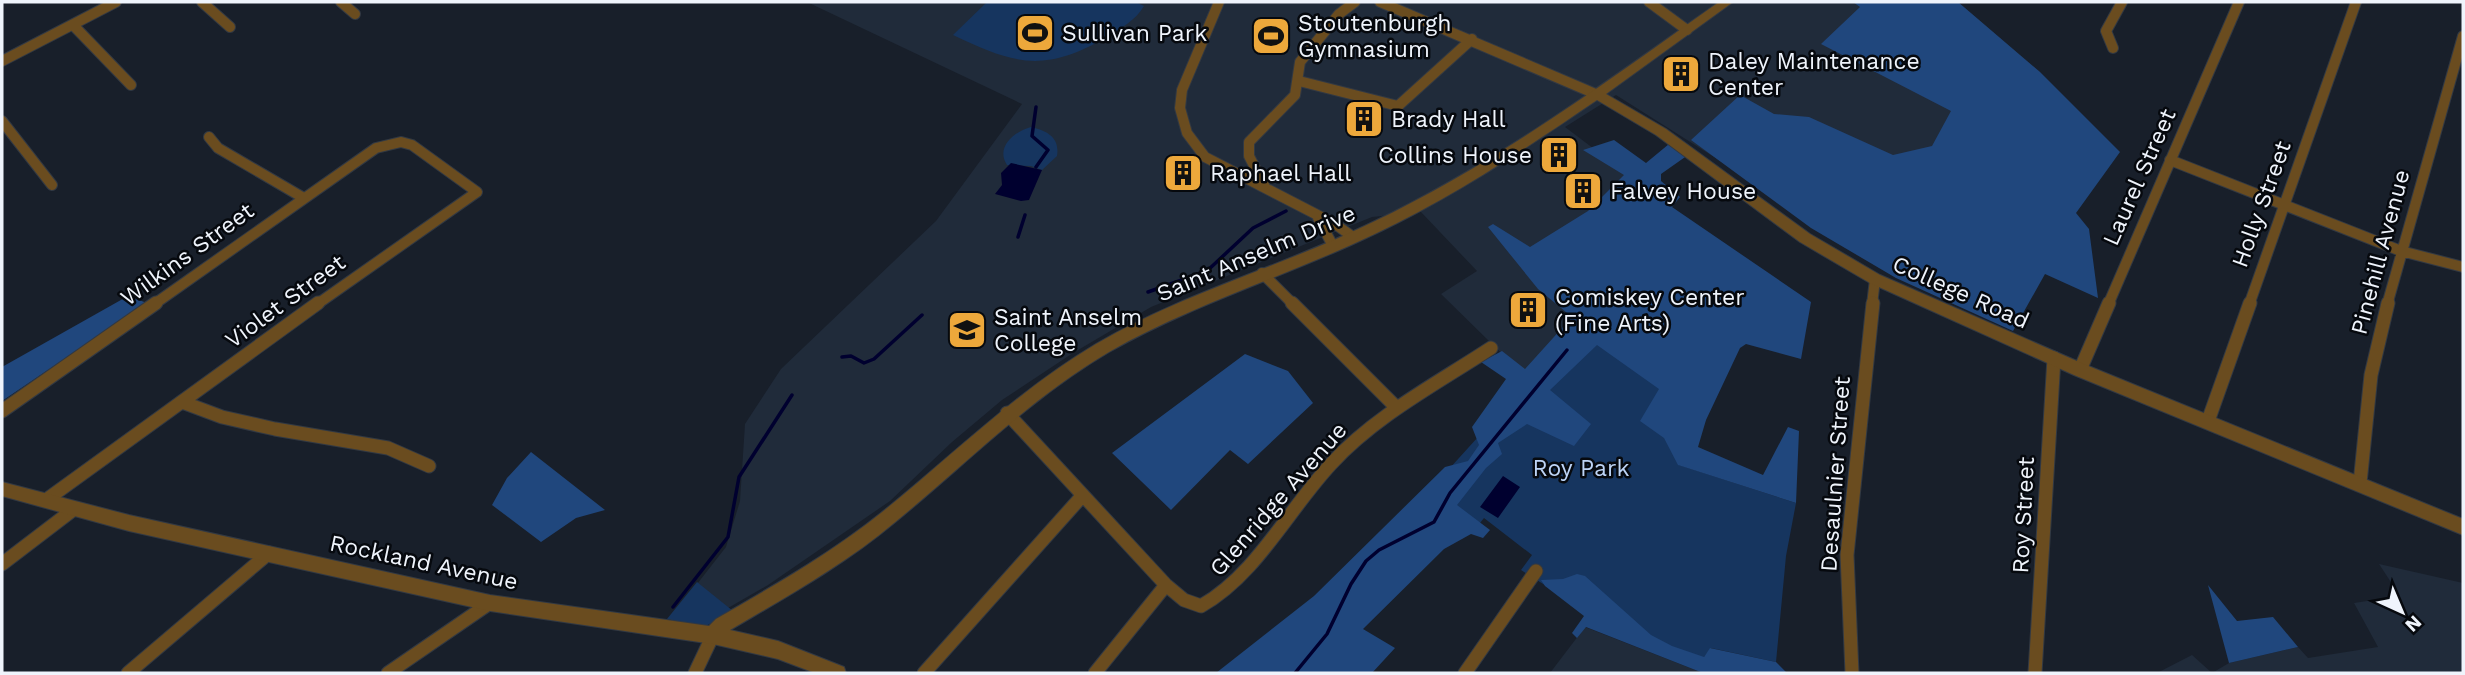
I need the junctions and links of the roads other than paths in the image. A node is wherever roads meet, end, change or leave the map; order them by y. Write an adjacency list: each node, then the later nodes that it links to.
1 (116, 2): 15 (street)
2 (202, 2): 16 (street)
3 (341, 2): 14 (street)
4 (1219, 2): 30 (street)
5 (1354, 2): 22 (street)
6 (1380, 2): 13 (street, College Road)
7 (1649, 2): 17 (street)
8 (1727, 2): 17 (street, Saint Anselm Drive)
9 (2122, 2): 20 (street)
10 (2239, 2): 28 (street, Laurel Street)
11 (2356, 2): 32 (street, Holly Street)
12 (1414, 3): 13 (street)
13 (1405, 12): 19 (street, College Road)
14 (355, 14)
15 (73, 24): 21 (street); 23 (street)
16 (230, 27)
17 (1687, 30): 24 (street, Saint Anselm Drive)
18 (2463, 36): 36 (street, Pinehill Avenue)
19 (1472, 39): 22 (street); 24 (street, College Road)
20 (2113, 48)
21 (2, 61)
22 (1299, 81): 30 (street)
23 (131, 85)
24 (1598, 95): 34 (street, Saint Anselm Drive); 39 (street, College Road)
25 (2, 121): 29 (street)
26 (209, 137): 31 (street)
27 (401, 142): 31 (street, Wilkins Street); 44 (street, Violet Street)
28 (2170, 160): 32 (street); 43 (street, Laurel Street)
29 (52, 185)
30 (1265, 187): 33 (street)
31 (302, 197): 46 (street, Wilkins Street)
32 (2284, 206): 36 (street); 48 (street, Holly Street)
33 (1318, 217): 34 (street); 35 (street)
34 (1353, 237): 35 (street, Saint Anselm Drive)
35 (1332, 246): 38 (street, Saint Anselm Drive)
36 (2401, 251): 37 (street); 50 (street, Pinehill Avenue)
37 (2462, 266): 40 (street)
38 (1262, 273): 45 (street); 47 (street, Saint Anselm Drive)
39 (1875, 279): 42 (street, College Road); 69 (street, Desaulnier Street)
40 (2463, 281)
41 (1491, 348): 45 (street, Glenridge Avenue)
42 (2054, 358): 43 (street, College Road); 70 (street, Roy Street)
43 (2080, 370): 48 (street, College Road)
44 (182, 402): 49 (street); 53 (street, Violet Street)
45 (1397, 408): 59 (street, Glenridge Avenue)
46 (2, 411)
47 (1007, 413): 52 (street, Glenridge Avenue); 61 (street, Saint Anselm Drive)
48 (2208, 421): 50 (street, College Road)
49 (429, 466)
50 (2360, 483): 55 (street, College Road)
51 (2, 489): 53 (street, Rockland Avenue)
52 (1083, 495): 59 (street, Glenridge Avenue); 66 (street)
53 (46, 500): 54 (street, Rockland Avenue)
54 (74, 509): 56 (street, Rockland Avenue); 57 (street)
55 (2463, 527)
56 (269, 553): 60 (street, Rockland Avenue); 62 (street)
57 (2, 564)
58 (1536, 571): 68 (street)
59 (1166, 585): 67 (street)
60 (490, 603): 61 (street, Rockland Avenue); 63 (street)
61 (713, 635): 64 (street); 65 (street, Rockland Avenue)
62 (128, 673)
63 (388, 673)
64 (695, 673)
65 (837, 673)
66 (924, 673)
67 (1095, 673)
68 (1465, 673)
69 (1852, 673)
70 (2035, 673)

